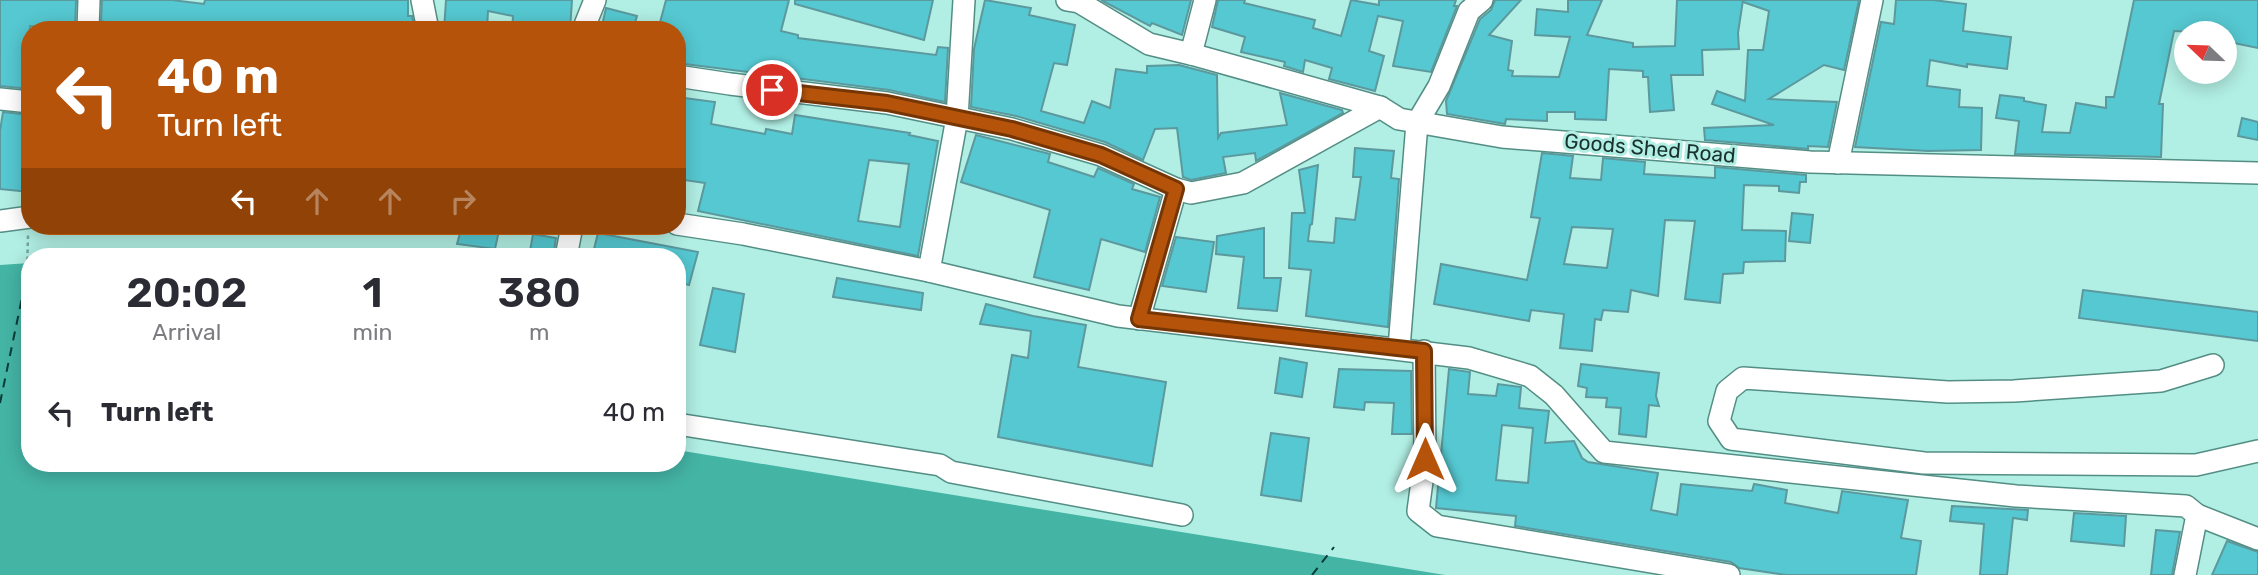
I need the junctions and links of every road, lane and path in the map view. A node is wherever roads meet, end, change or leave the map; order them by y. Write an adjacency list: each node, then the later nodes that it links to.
1 (89, 0): 9 (street)
2 (422, 0): 10 (street)
3 (595, 0): 11 (street)
4 (964, 0): 17 (street)
5 (1067, 0): 12 (street, Goods Shed Road)
6 (1205, 0): 12 (street)
7 (1872, 0): 19 (street)
8 (1473, 4): 18 (street)
9 (88, 21)
10 (426, 21)
11 (587, 21)
12 (1191, 54): 16 (street, Goods Shed Road)
13 (686, 77): 17 (street)
14 (0, 99): 15 (street)
15 (21, 101)
16 (1380, 107): 18 (street, Goods Shed Road); 21 (street)
17 (957, 118): 21 (street); 25 (street)
18 (1417, 123): 19 (street, Goods Shed Road); 27 (street)
19 (1838, 163): 20 (street, Goods Shed Road)
20 (2258, 173)
21 (1176, 189): 26 (street)
22 (0, 221): 23 (street)
23 (21, 222)
24 (686, 225): 25 (street)
25 (929, 271): 26 (street)
26 (1139, 319): 27 (street)
27 (1399, 348): 28 (street)
28 (1424, 351): 33 (street); 35 (street)
29 (2213, 365): 31 (street)
30 (686, 425): 32 (street)
31 (2258, 451)
32 (1182, 515)
33 (2197, 515): 34 (street); 36 (street)
34 (2258, 540)
35 (1729, 575)
36 (2185, 575)

